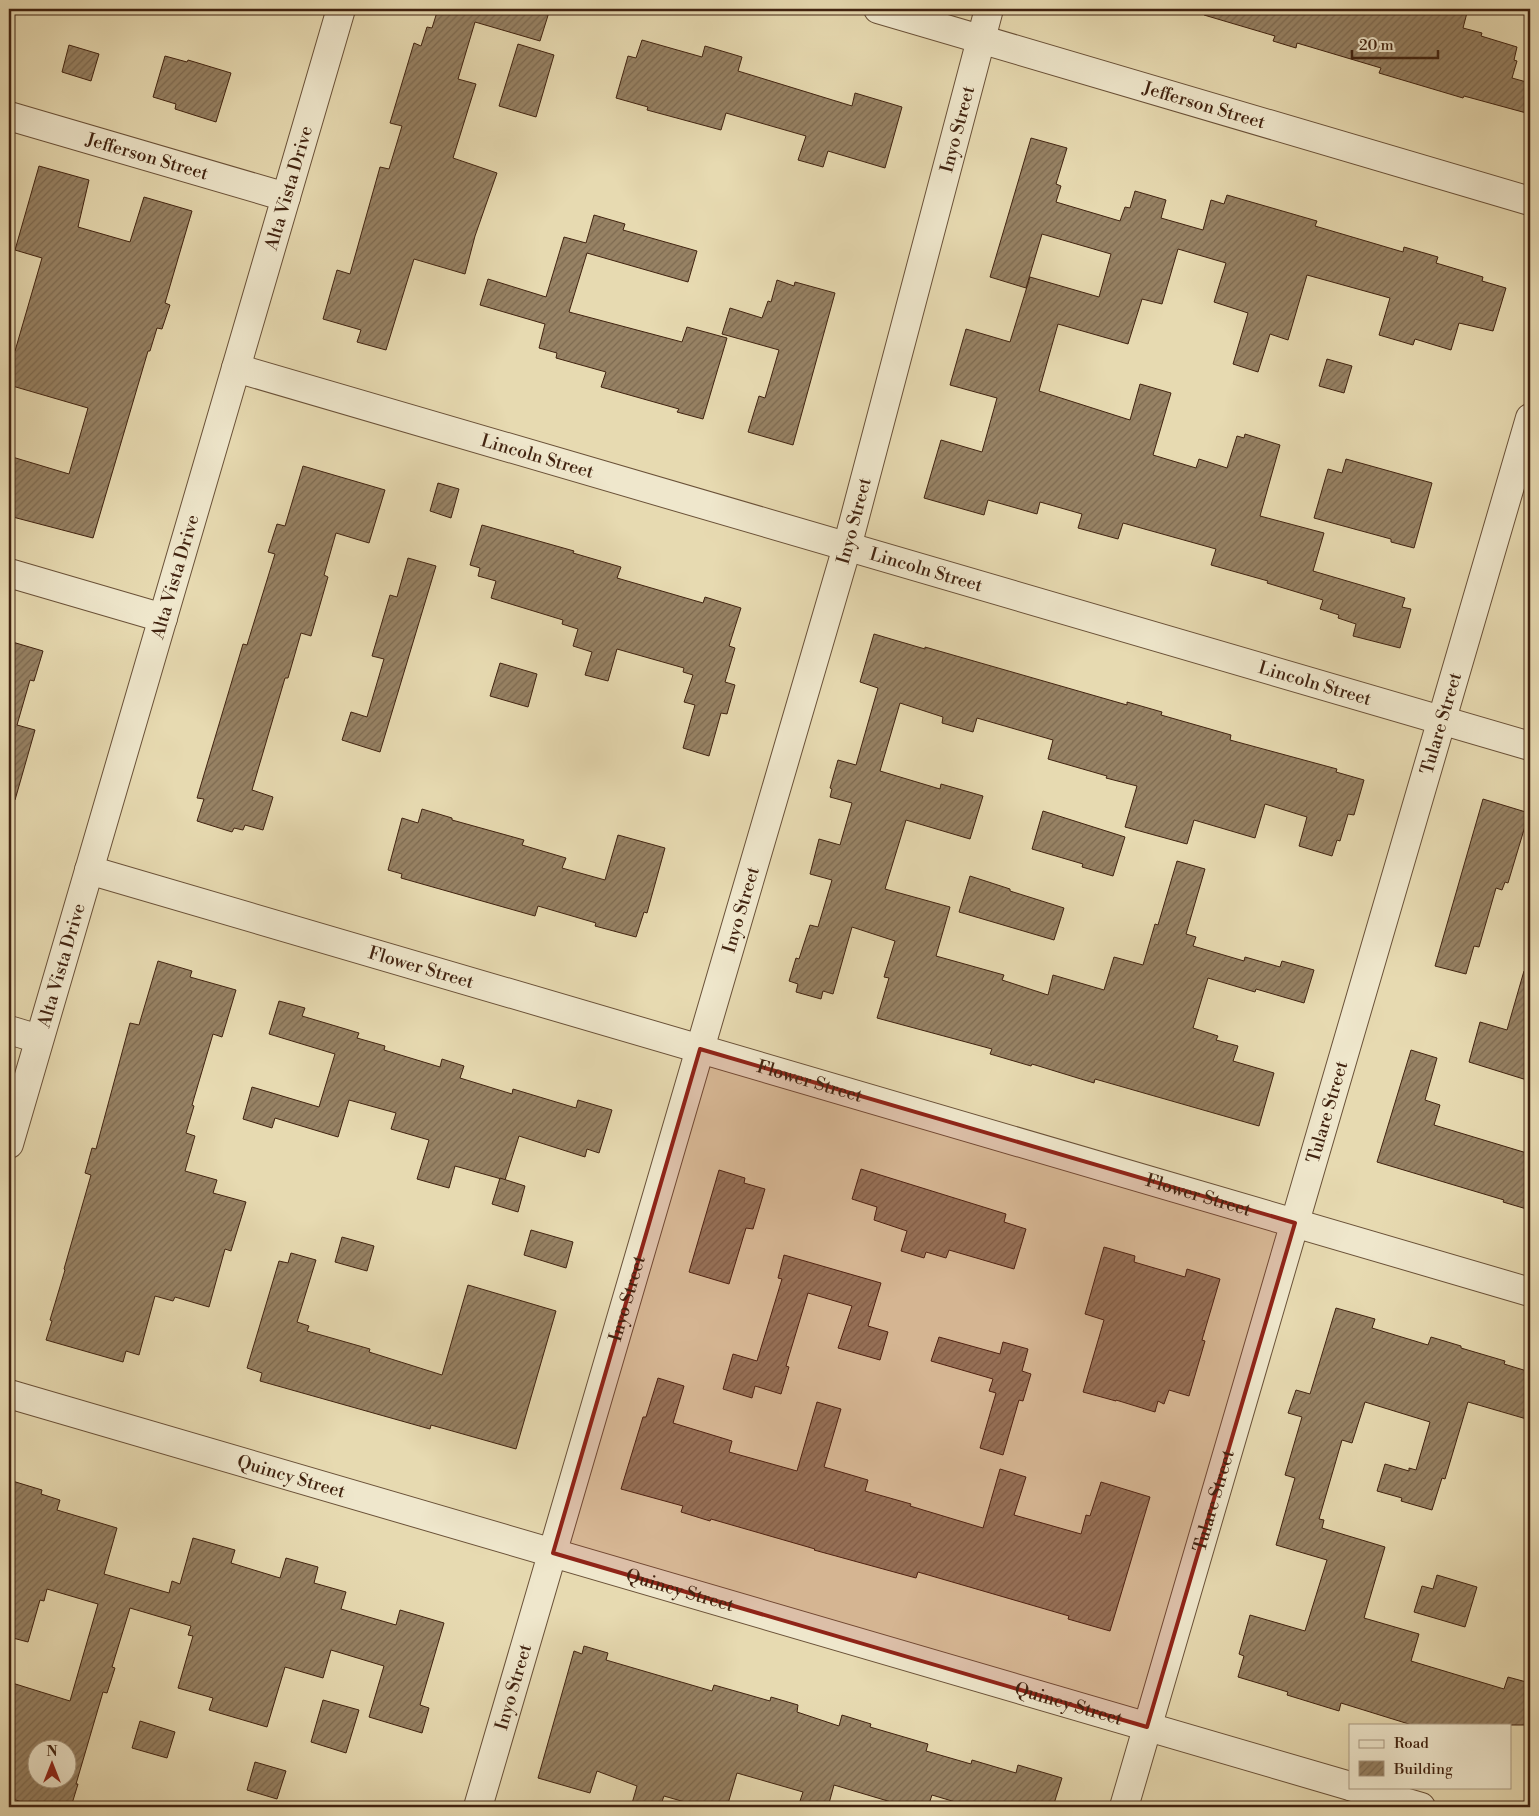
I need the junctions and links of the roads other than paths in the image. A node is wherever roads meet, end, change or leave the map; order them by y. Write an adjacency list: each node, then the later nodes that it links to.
1 (341, 9): 6 (street, Alta Vista Drive)
2 (878, 9): 4 (street, Jefferson Street)
3 (989, 9): 4 (street, Inyo Street)
4 (980, 38): 7 (street, Jefferson Street); 10 (street, Inyo Street)
5 (9, 116): 6 (street, Jefferson Street)
6 (286, 197): 8 (street, Alta Vista Drive)
7 (1530, 201)
8 (236, 368): 10 (street, Lincoln Street); 12 (street, Alta Vista Drive)
9 (1530, 418): 13 (street, Tulare Street)
10 (847, 546): 13 (street, Lincoln Street); 18 (street, Inyo Street)
11 (9, 573): 12 (street)
12 (163, 618): 15 (street, Alta Vista Drive)
13 (1442, 720): 14 (street, Lincoln Street); 20 (street, Tulare Street)
14 (1530, 746)
15 (89, 870): 17 (street, Alta Vista Drive); 18 (street, Flower Street)
16 (9, 1030): 17 (street)
17 (40, 1039): 19 (street, Alta Vista Drive)
18 (700, 1049): 20 (street, Flower Street); 23 (street, Inyo Street)
19 (9, 1144)
20 (1295, 1223): 21 (street, Flower Street); 24 (street, Tulare Street)
21 (1530, 1292)
22 (9, 1394): 23 (street, Quincy Street)
23 (553, 1553): 24 (street, Quincy Street); 27 (street, Inyo Street)
24 (1147, 1727): 25 (street, Quincy Street); 28 (street, Tulare Street)
25 (1349, 1786)
26 (1355, 1788): 29 (street, Quincy Street)
27 (478, 1807)
28 (1124, 1807)
29 (1421, 1807)

